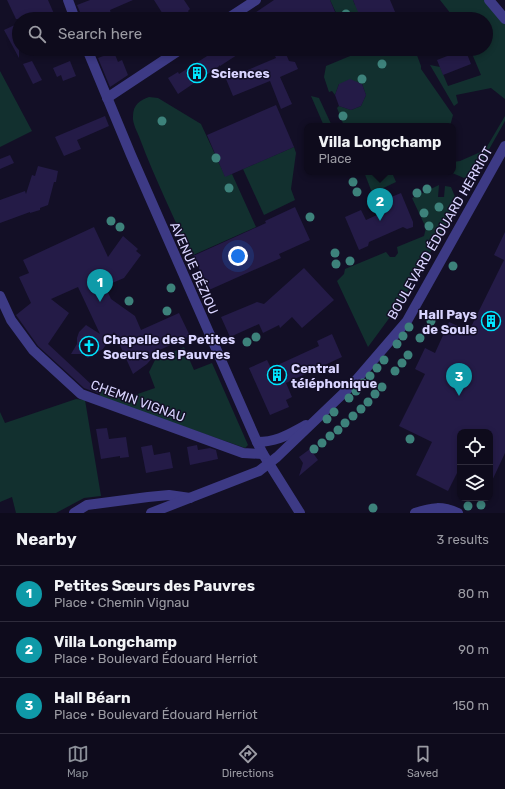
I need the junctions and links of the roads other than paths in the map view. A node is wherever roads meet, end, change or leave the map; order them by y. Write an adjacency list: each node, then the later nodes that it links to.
1 (68, 0): 4 (street)
2 (256, 0): 5 (street)
3 (489, 0): 6 (street)
4 (73, 12)
5 (238, 12)
6 (505, 19)
7 (90, 56): 9 (street, AVENUE BÉZIOU)
8 (170, 56): 9 (street)
9 (107, 98): 13 (street, AVENUE BÉZIOU)
10 (505, 146): 12 (street, BOULEVARD ÉDOUARD HERRIOT)
11 (0, 296): 14 (street, CHEMIN VIGNAU)
12 (315, 421): 13 (street, BOULEVARD ÉDOUARD HERRIOT); 15 (street, BOULEVARD ÉDOUARD HERRIOT)
13 (257, 442): 14 (street, AVENUE BÉZIOU)
14 (263, 454): 15 (street, AVENUE BÉZIOU)
15 (269, 464): 16 (street, BOULEVARD ÉDOUARD HERRIOT); 19 (street, AVENUE BÉZIOU)
16 (190, 498): 17 (street); 18 (street, BOULEVARD ÉDOUARD HERRIOT)
17 (74, 513)
18 (151, 513)
19 (300, 513)
20 (415, 513): 21 (street)
21 (458, 513)

